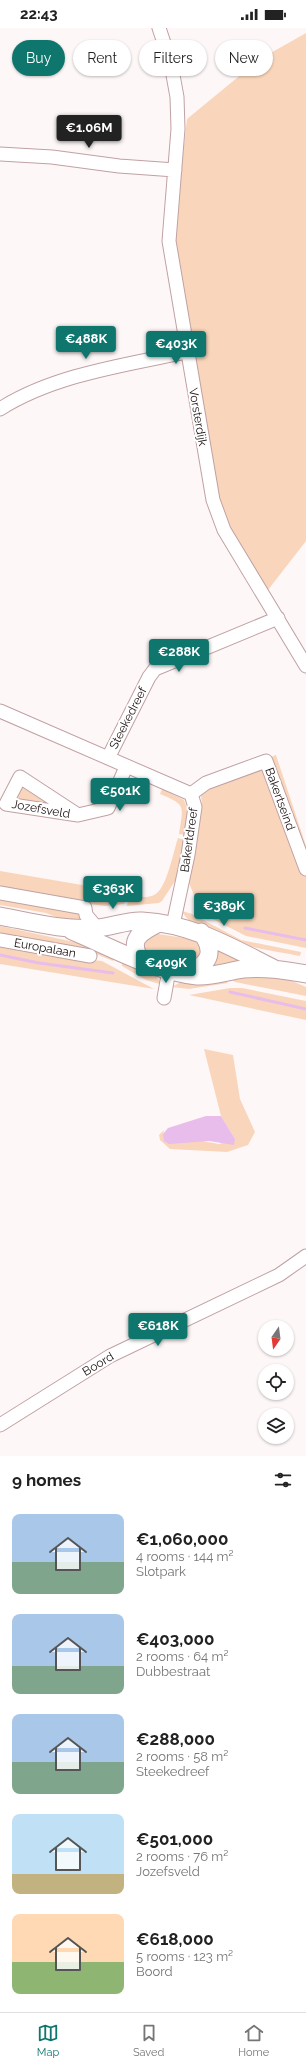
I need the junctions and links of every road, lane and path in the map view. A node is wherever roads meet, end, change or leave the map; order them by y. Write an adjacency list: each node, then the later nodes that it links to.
1 (159, 28): 3 (street, Vorsterdijk)
2 (0, 154): 3 (street)
3 (175, 170): 4 (street, Vorsterdijk)
4 (186, 352): 5 (street); 6 (street, Vorsterdijk)
5 (0, 409)
6 (278, 618): 7 (street, Vorsterdijk); 9 (street, Steekedreef)
7 (306, 666)
8 (0, 711): 9 (street, Bakertdreef)
9 (108, 758): 10 (street, Bakertdreef)
10 (126, 767): 11 (street, Bakertdreef); 12 (street, Jozefsveld)
11 (191, 794): 13 (street, Bakertseind); 16 (street, Bakertdreef)
12 (78, 816): 12 (street, Jozefsveld)
13 (306, 869)
14 (0, 893): 18 (street)
15 (0, 916): 17 (main road, Europalaan)
16 (166, 924): 18 (main road, Europalaan); 19 (main road); 22 (main road)
17 (66, 928): 18 (main road, Europalaan); 22 (main road, Europalaan)
18 (97, 928)
19 (201, 932): 23 (main road); 24 (main road)
20 (0, 940): 21 (street, Europalaan)
21 (90, 956)
22 (142, 962): 24 (main road)
23 (273, 968): 24 (main road); 25 (main road)
24 (178, 972): 26 (street)
25 (306, 974)
26 (164, 998)
27 (306, 1256): 28 (street, Boord)
28 (0, 1425)

